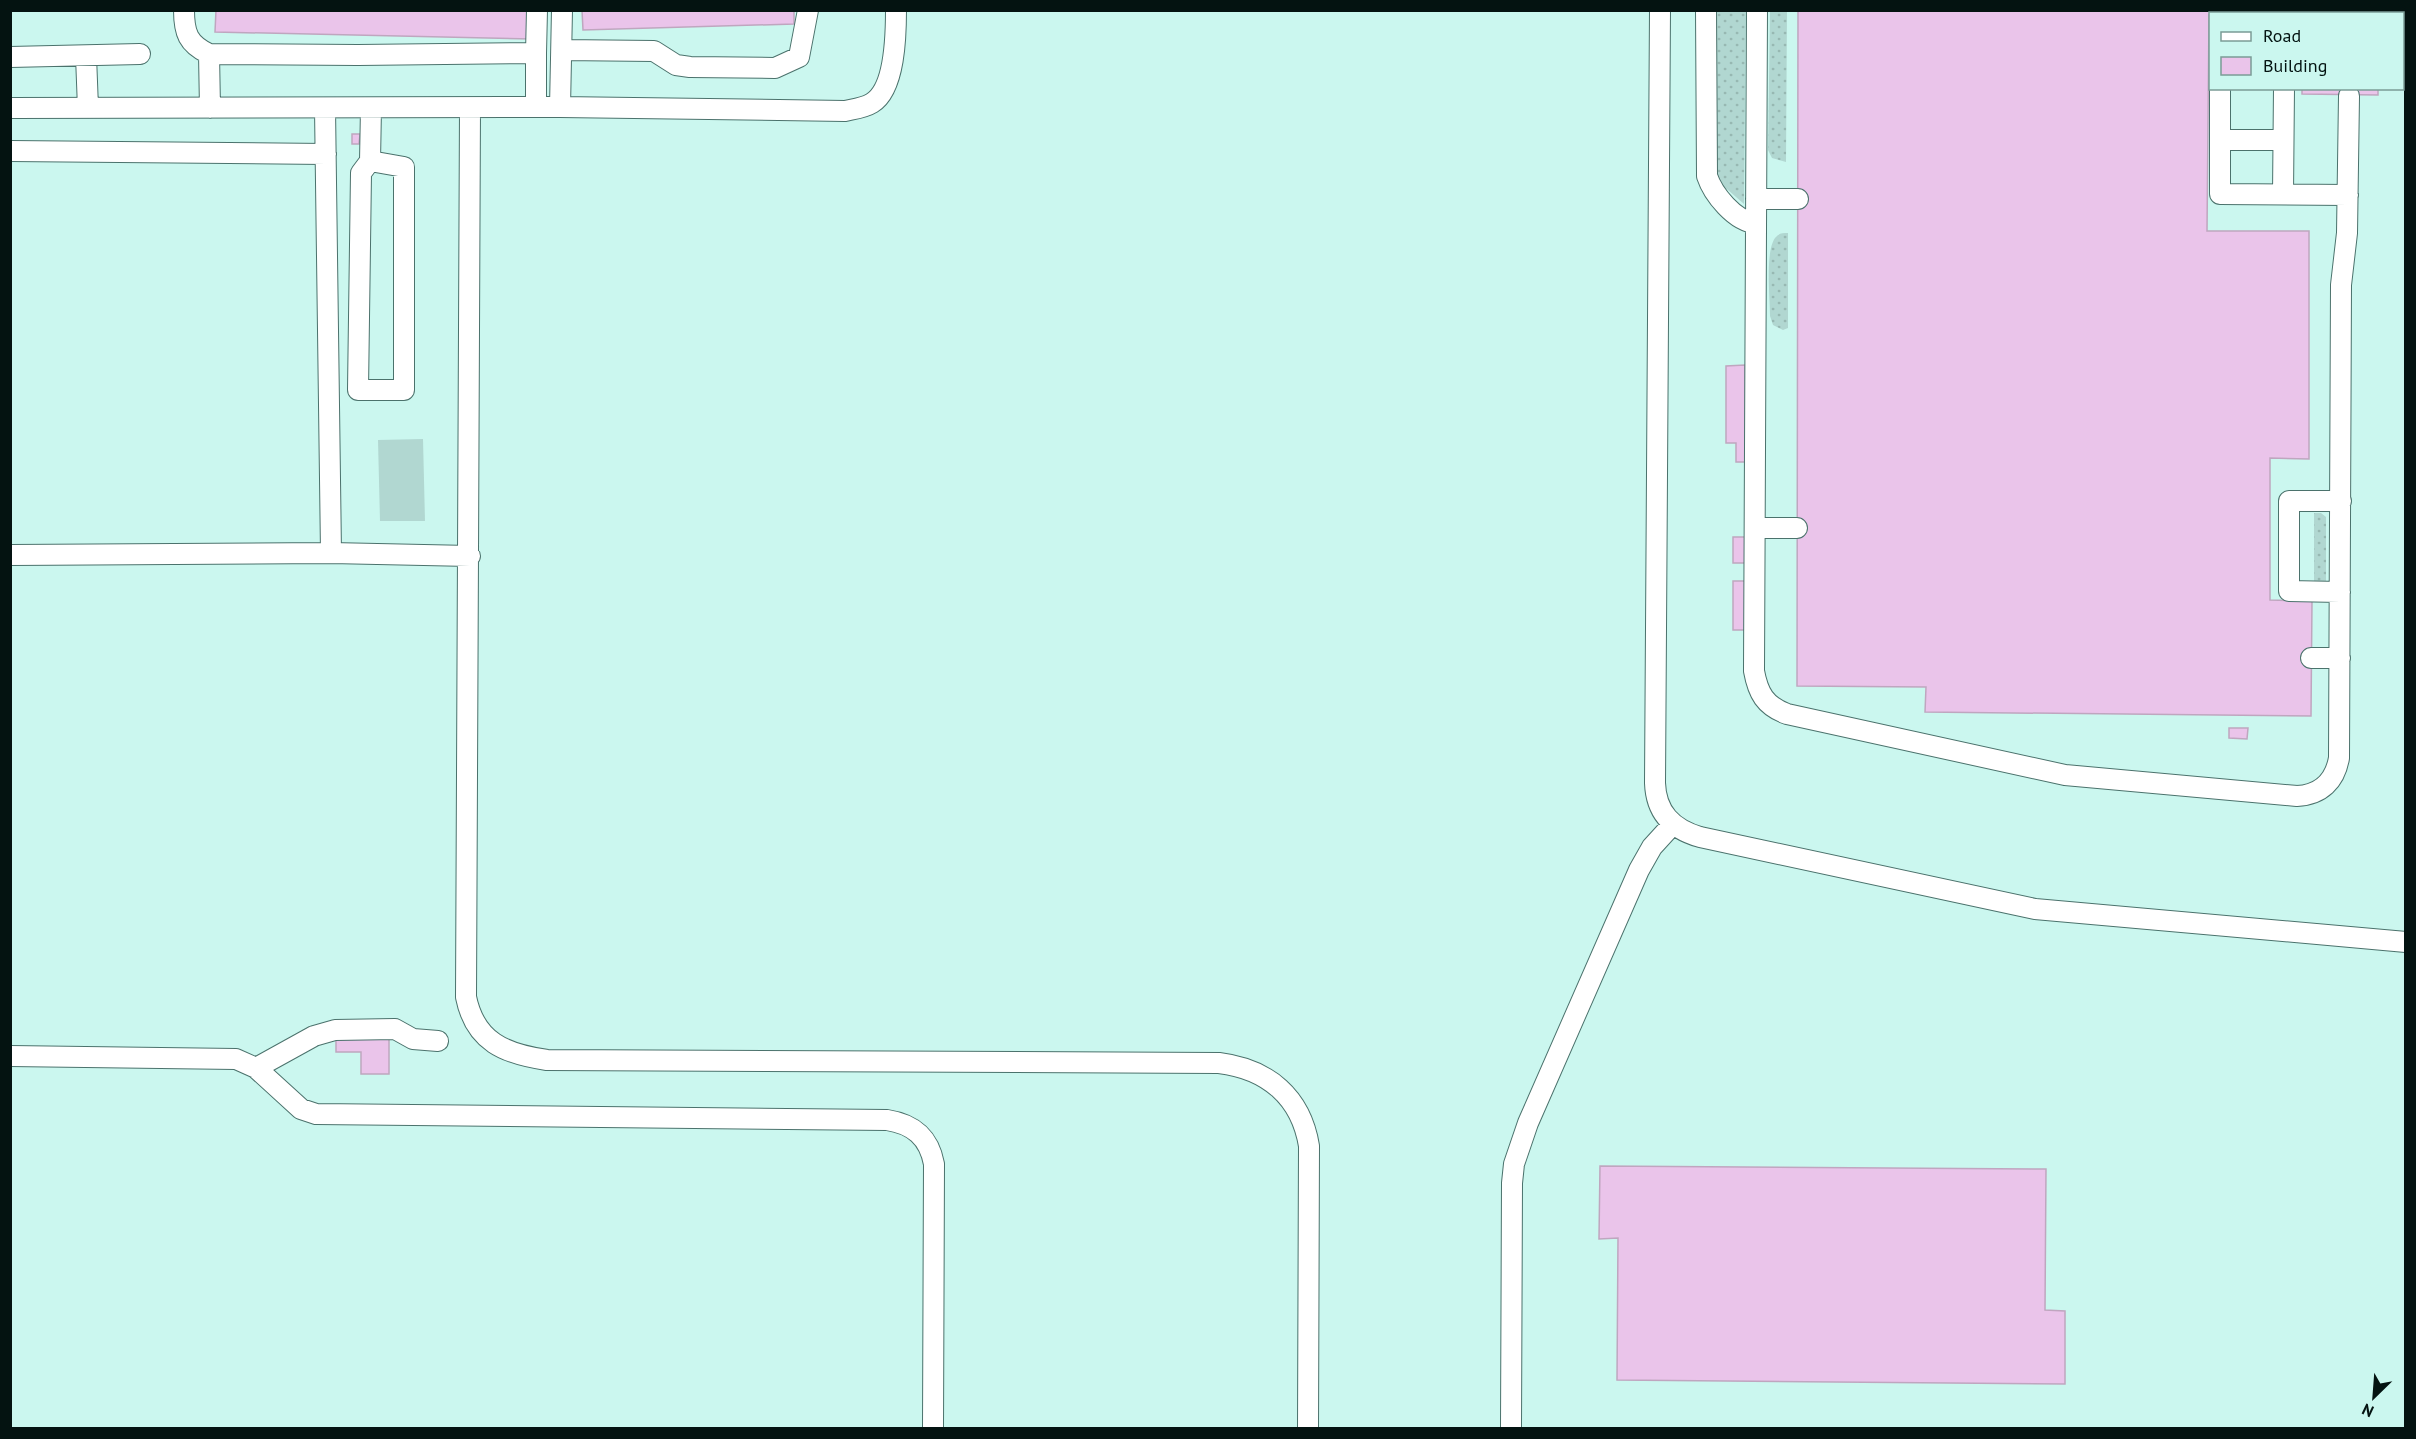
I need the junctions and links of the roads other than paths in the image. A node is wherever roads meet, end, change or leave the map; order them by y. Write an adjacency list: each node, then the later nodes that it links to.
1 (184, 10): 12 (street)
2 (537, 10): 10 (street)
3 (562, 10): 9 (street)
4 (808, 10): 9 (street)
5 (896, 10): 19 (street)
6 (1660, 10): 45 (street)
7 (1707, 10): 35 (street)
8 (1757, 10): 33 (street)
9 (562, 50): 19 (street)
10 (536, 53): 12 (street); 18 (street)
11 (140, 54): 13 (street)
12 (209, 54): 22 (street)
13 (86, 56): 14 (street); 21 (street)
14 (10, 57)
15 (2220, 90): 26 (street)
16 (2284, 90): 27 (street)
17 (2349, 96): 32 (street)
18 (536, 107): 19 (street); 25 (street)
19 (560, 107)
20 (10, 108): 21 (street)
21 (88, 108): 22 (street)
22 (210, 108): 23 (street)
23 (325, 108): 24 (street); 29 (street)
24 (371, 108): 25 (street); 30 (street)
25 (470, 108): 41 (street)
26 (2220, 140): 27 (street); 31 (street)
27 (2283, 140): 31 (street)
28 (10, 151): 29 (street)
29 (326, 154): 39 (street)
30 (370, 161): 30 (street)
31 (2283, 194): 32 (street)
32 (2348, 195): 36 (street)
33 (1756, 199): 34 (street); 35 (street)
34 (1798, 199)
35 (1756, 223): 37 (street)
36 (2341, 501): 42 (street); 42 (street)
37 (1755, 528): 38 (street); 44 (street)
38 (1797, 528)
39 (331, 553): 40 (street); 41 (street)
40 (10, 555)
41 (470, 556): 51 (street)
42 (2340, 592): 44 (street)
43 (2312, 658): 44 (street)
44 (2340, 658)
45 (1673, 824): 46 (street); 52 (street)
46 (2406, 942)
47 (438, 1041): 49 (street)
48 (10, 1056): 49 (street)
49 (256, 1068): 50 (street)
50 (933, 1428)
51 (1308, 1428)
52 (1511, 1428)

